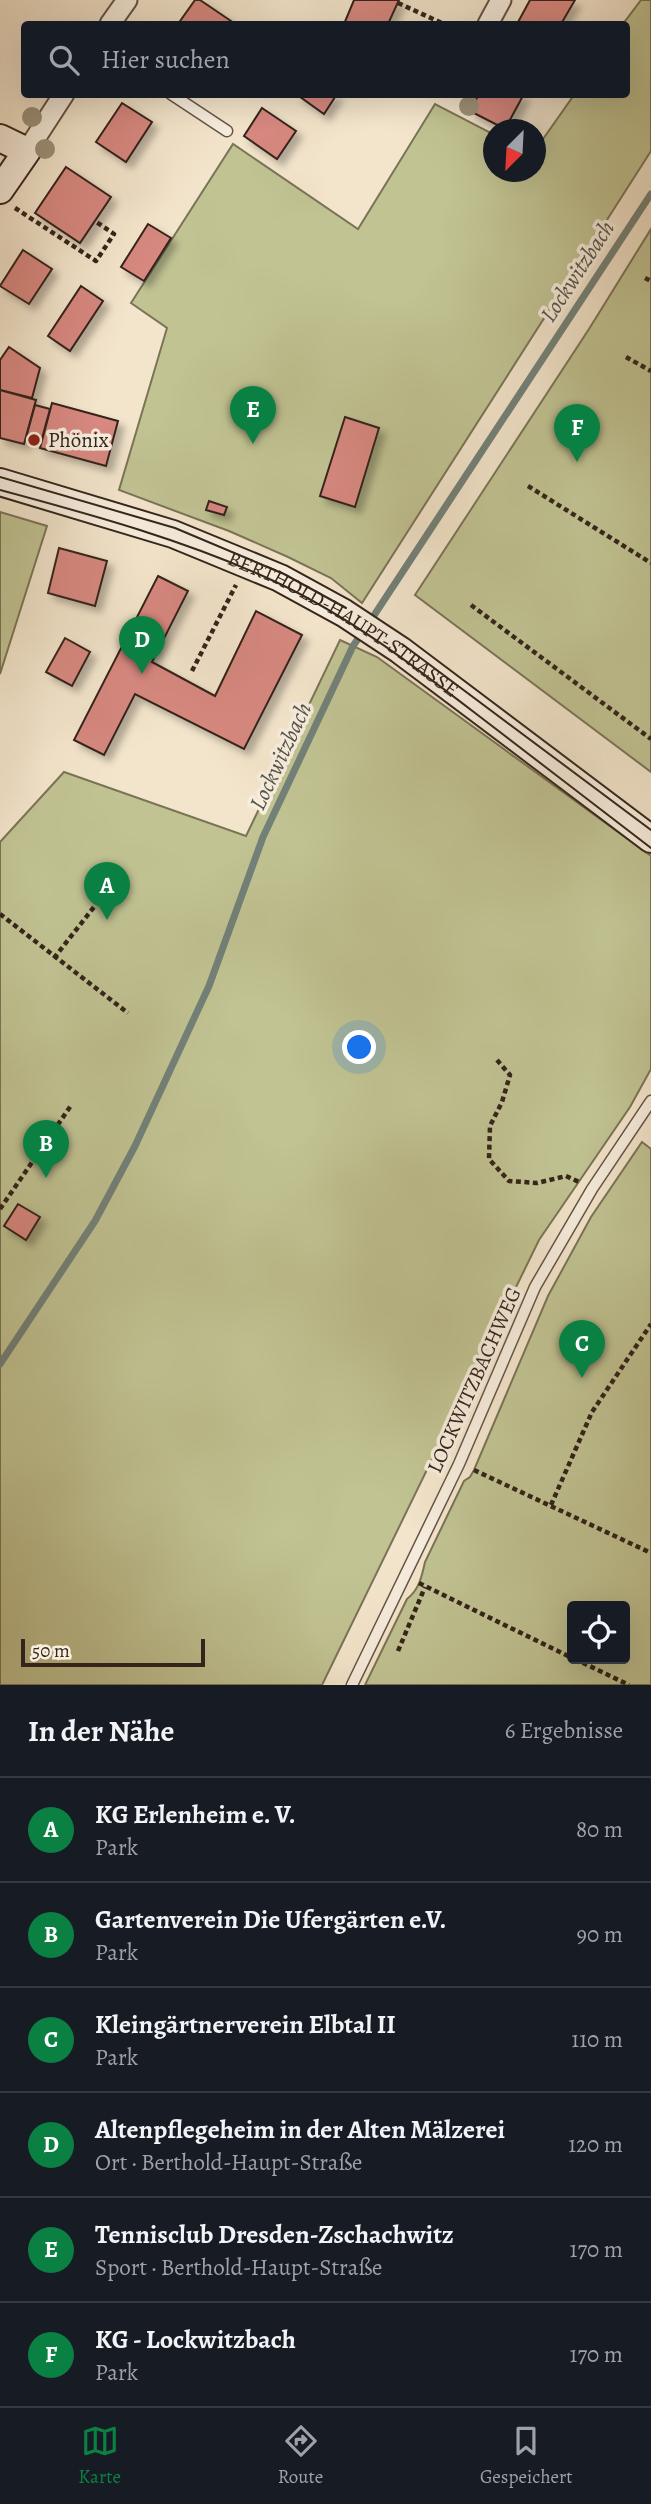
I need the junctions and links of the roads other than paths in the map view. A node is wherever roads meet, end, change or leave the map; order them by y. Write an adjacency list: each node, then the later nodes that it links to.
1 (127, 0): 3 (street)
2 (501, 0): 4 (street)
3 (112, 21)
4 (490, 21)
5 (61, 98): 9 (street)
6 (177, 98): 7 (lane)
7 (227, 131)
8 (0, 138): 9 (street)
9 (26, 151): 10 (street)
10 (5, 197)
11 (0, 482): 12 (street, BERTHOLD-HAUPT-STRASSE)
12 (651, 839)
13 (651, 1101): 14 (lane, LOCKWITZBACHWEG)
14 (352, 1685)

